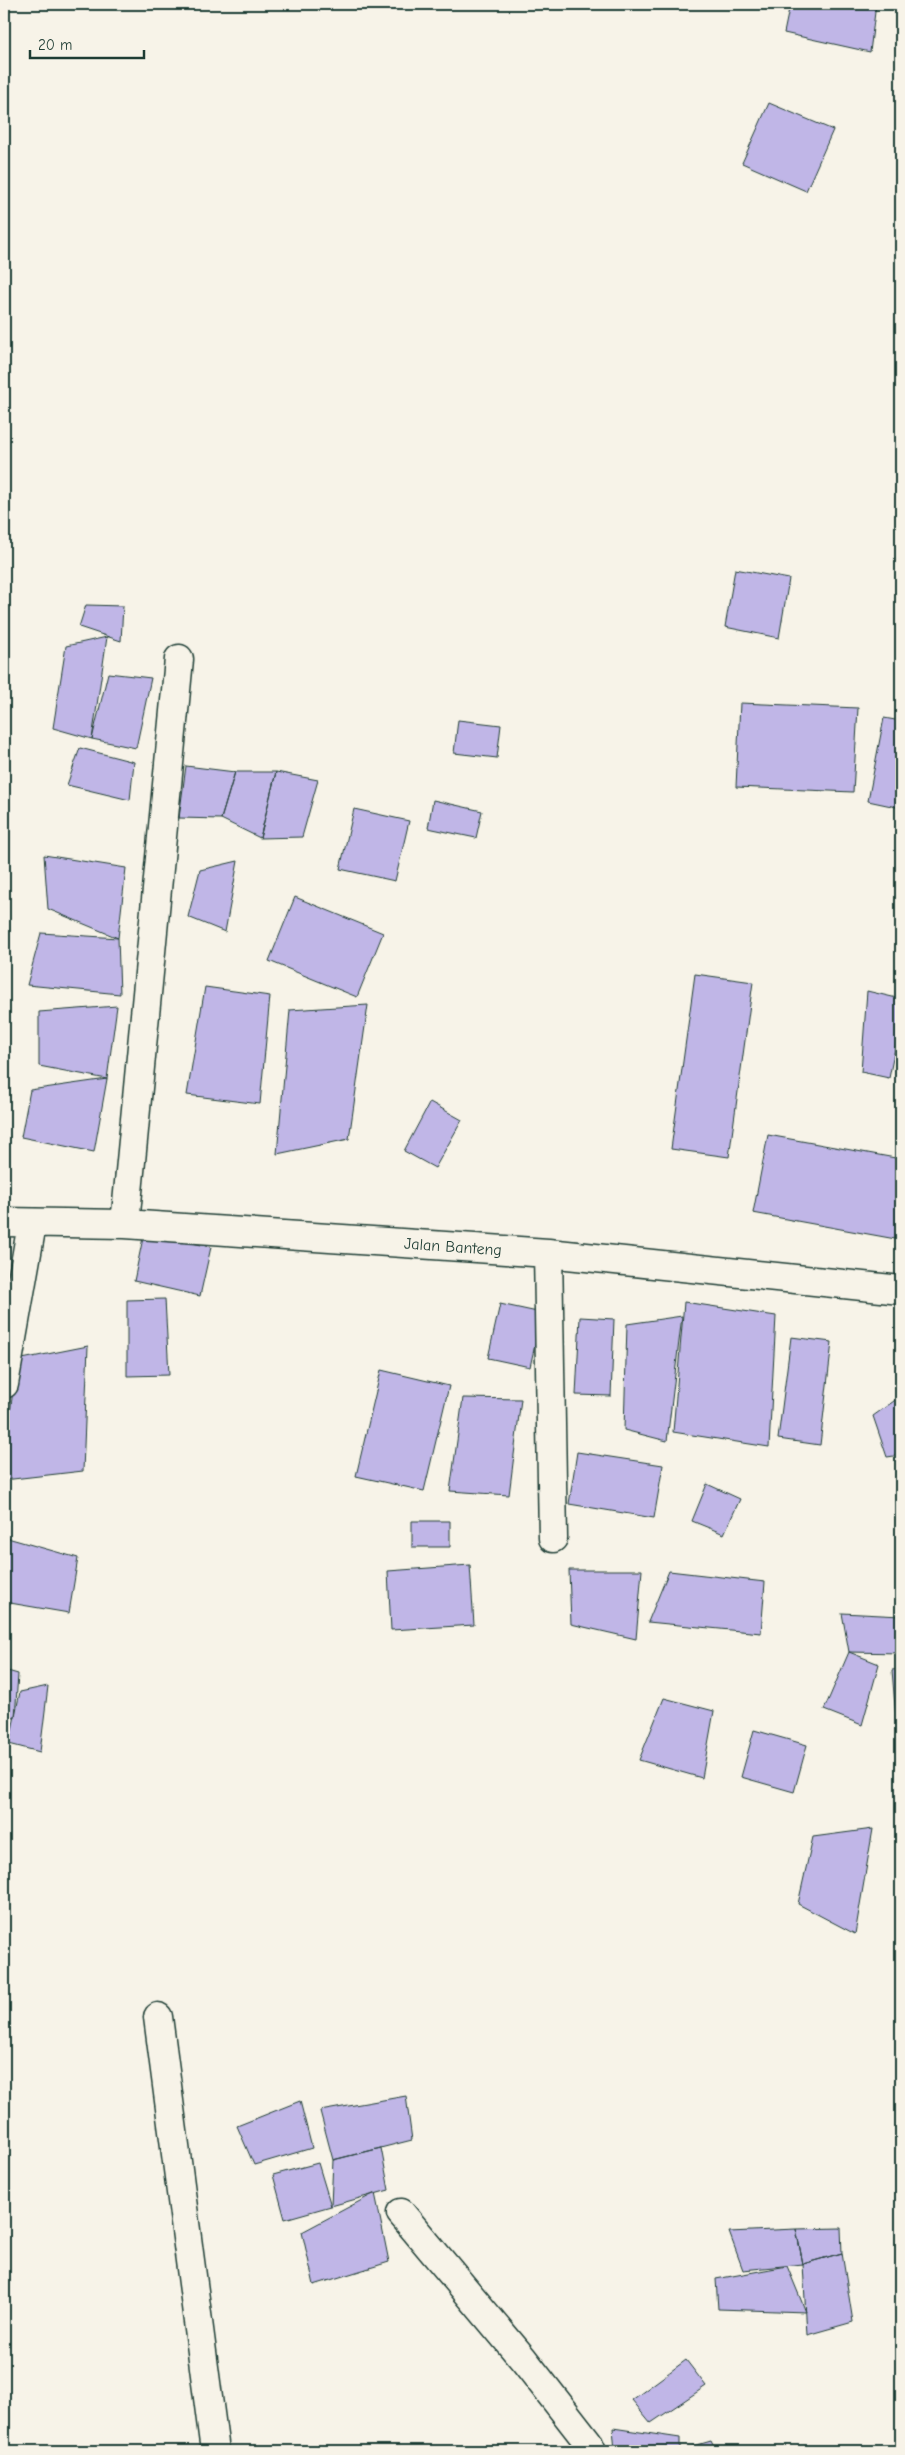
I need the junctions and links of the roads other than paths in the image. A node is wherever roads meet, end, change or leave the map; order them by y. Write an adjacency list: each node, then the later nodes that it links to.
1 (179, 659): 4 (street)
2 (4, 1222): 3 (street, Jalan Banteng)
3 (32, 1224): 4 (street, Jalan Banteng); 7 (street)
4 (125, 1224): 5 (street, Jalan Banteng)
5 (548, 1253): 6 (street, Jalan Banteng); 8 (street)
6 (901, 1290)
7 (4, 1384)
8 (553, 1538)
9 (158, 2017): 11 (street)
10 (401, 2213): 12 (street)
11 (215, 2451)
12 (592, 2451)

